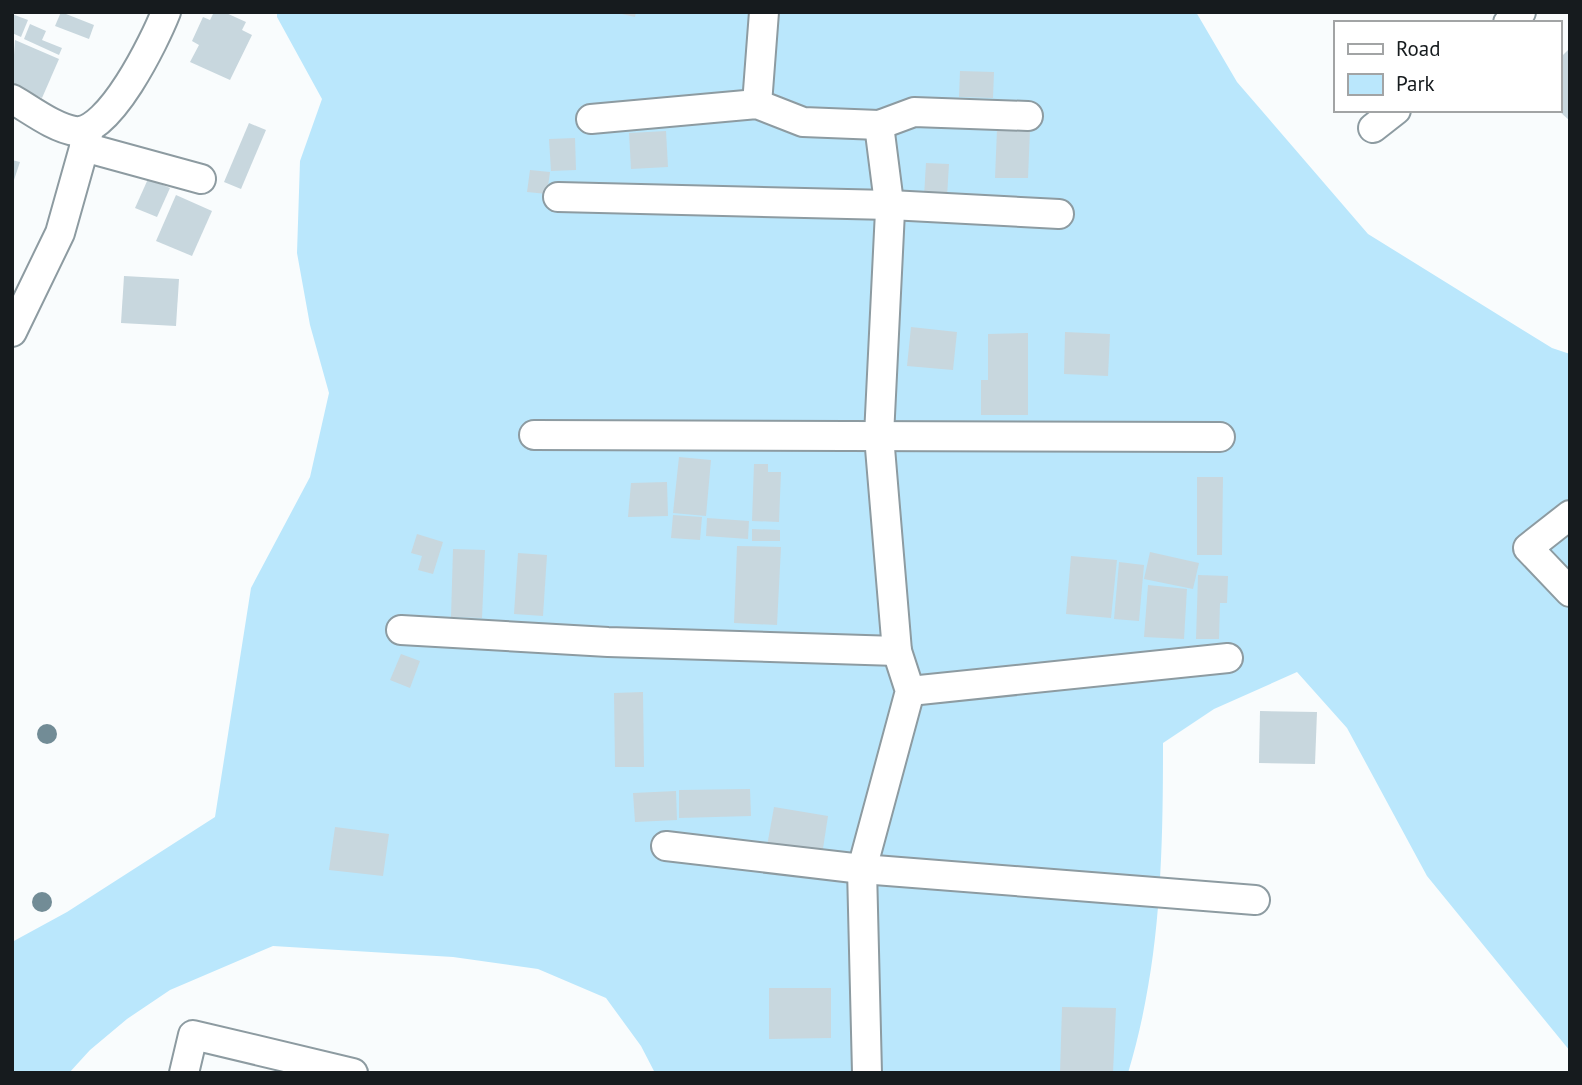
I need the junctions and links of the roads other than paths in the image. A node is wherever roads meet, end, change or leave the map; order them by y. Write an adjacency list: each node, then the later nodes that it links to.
1 (166, 12): 10 (street)
2 (764, 12): 4 (street)
3 (12, 99): 10 (street)
4 (757, 104): 7 (street); 8 (street)
5 (1393, 112): 9 (street)
6 (1028, 116): 8 (street)
7 (591, 119)
8 (879, 125): 13 (street)
9 (1373, 128)
10 (86, 138): 11 (street); 15 (street)
11 (201, 179)
12 (558, 197): 13 (street)
13 (890, 205): 14 (street); 17 (street)
14 (1059, 214)
15 (12, 330)
16 (534, 435): 17 (street)
17 (879, 436): 18 (street); 22 (street)
18 (1220, 437)
19 (1570, 515): 20 (street)
20 (1570, 592)
21 (401, 630): 22 (street)
22 (897, 651): 24 (street)
23 (1228, 658): 24 (street)
24 (910, 691): 26 (street)
25 (666, 846): 26 (street)
26 (862, 869): 27 (street); 30 (street)
27 (1255, 900)
28 (184, 1073): 29 (street)
29 (353, 1073)
30 (867, 1073)

